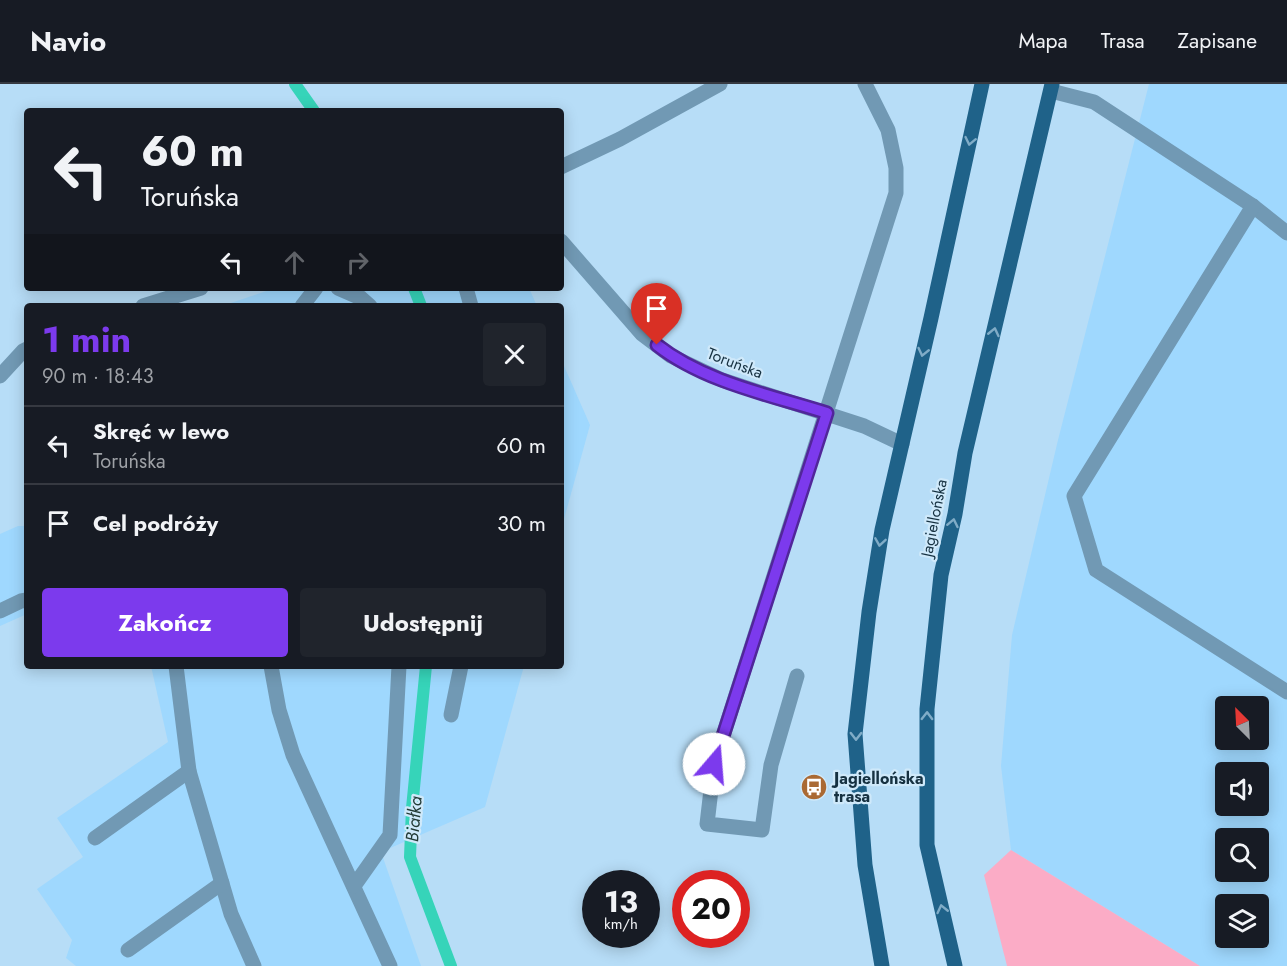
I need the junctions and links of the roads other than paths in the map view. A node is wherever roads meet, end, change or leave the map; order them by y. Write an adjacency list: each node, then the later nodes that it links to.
1 (720, 84): 5 (street)
2 (865, 84): 17 (street)
3 (982, 84): 18 (main road, one-way to 18)
4 (1051, 87): 6 (street); 36 (main road, Jagiellońska, one-way to 4)
5 (564, 166)
6 (1253, 206): 7 (street); 26 (street)
7 (1287, 233)
8 (564, 244): 17 (street, Toruńska)
9 (193, 291): 12 (street)
10 (314, 291): 13 (street)
11 (345, 291): 14 (street)
12 (160, 303)
13 (304, 303)
14 (367, 303)
15 (24, 350): 16 (street)
16 (0, 376)
17 (827, 413): 18 (street, Toruńska); 25 (street)
18 (902, 444): 35 (main road, one-way to 35)
19 (24, 600): 20 (street)
20 (0, 611)
21 (176, 669): 28 (street)
22 (272, 669): 31 (street)
23 (399, 669): 31 (street)
24 (460, 669): 27 (street)
25 (797, 676)
26 (1287, 692)
27 (451, 715)
28 (189, 771): 29 (street); 30 (street)
29 (95, 837)
30 (222, 883): 32 (street); 33 (street)
31 (354, 886): 34 (street)
32 (128, 950)
33 (254, 966)
34 (390, 966)
35 (882, 966)
36 (955, 966)

